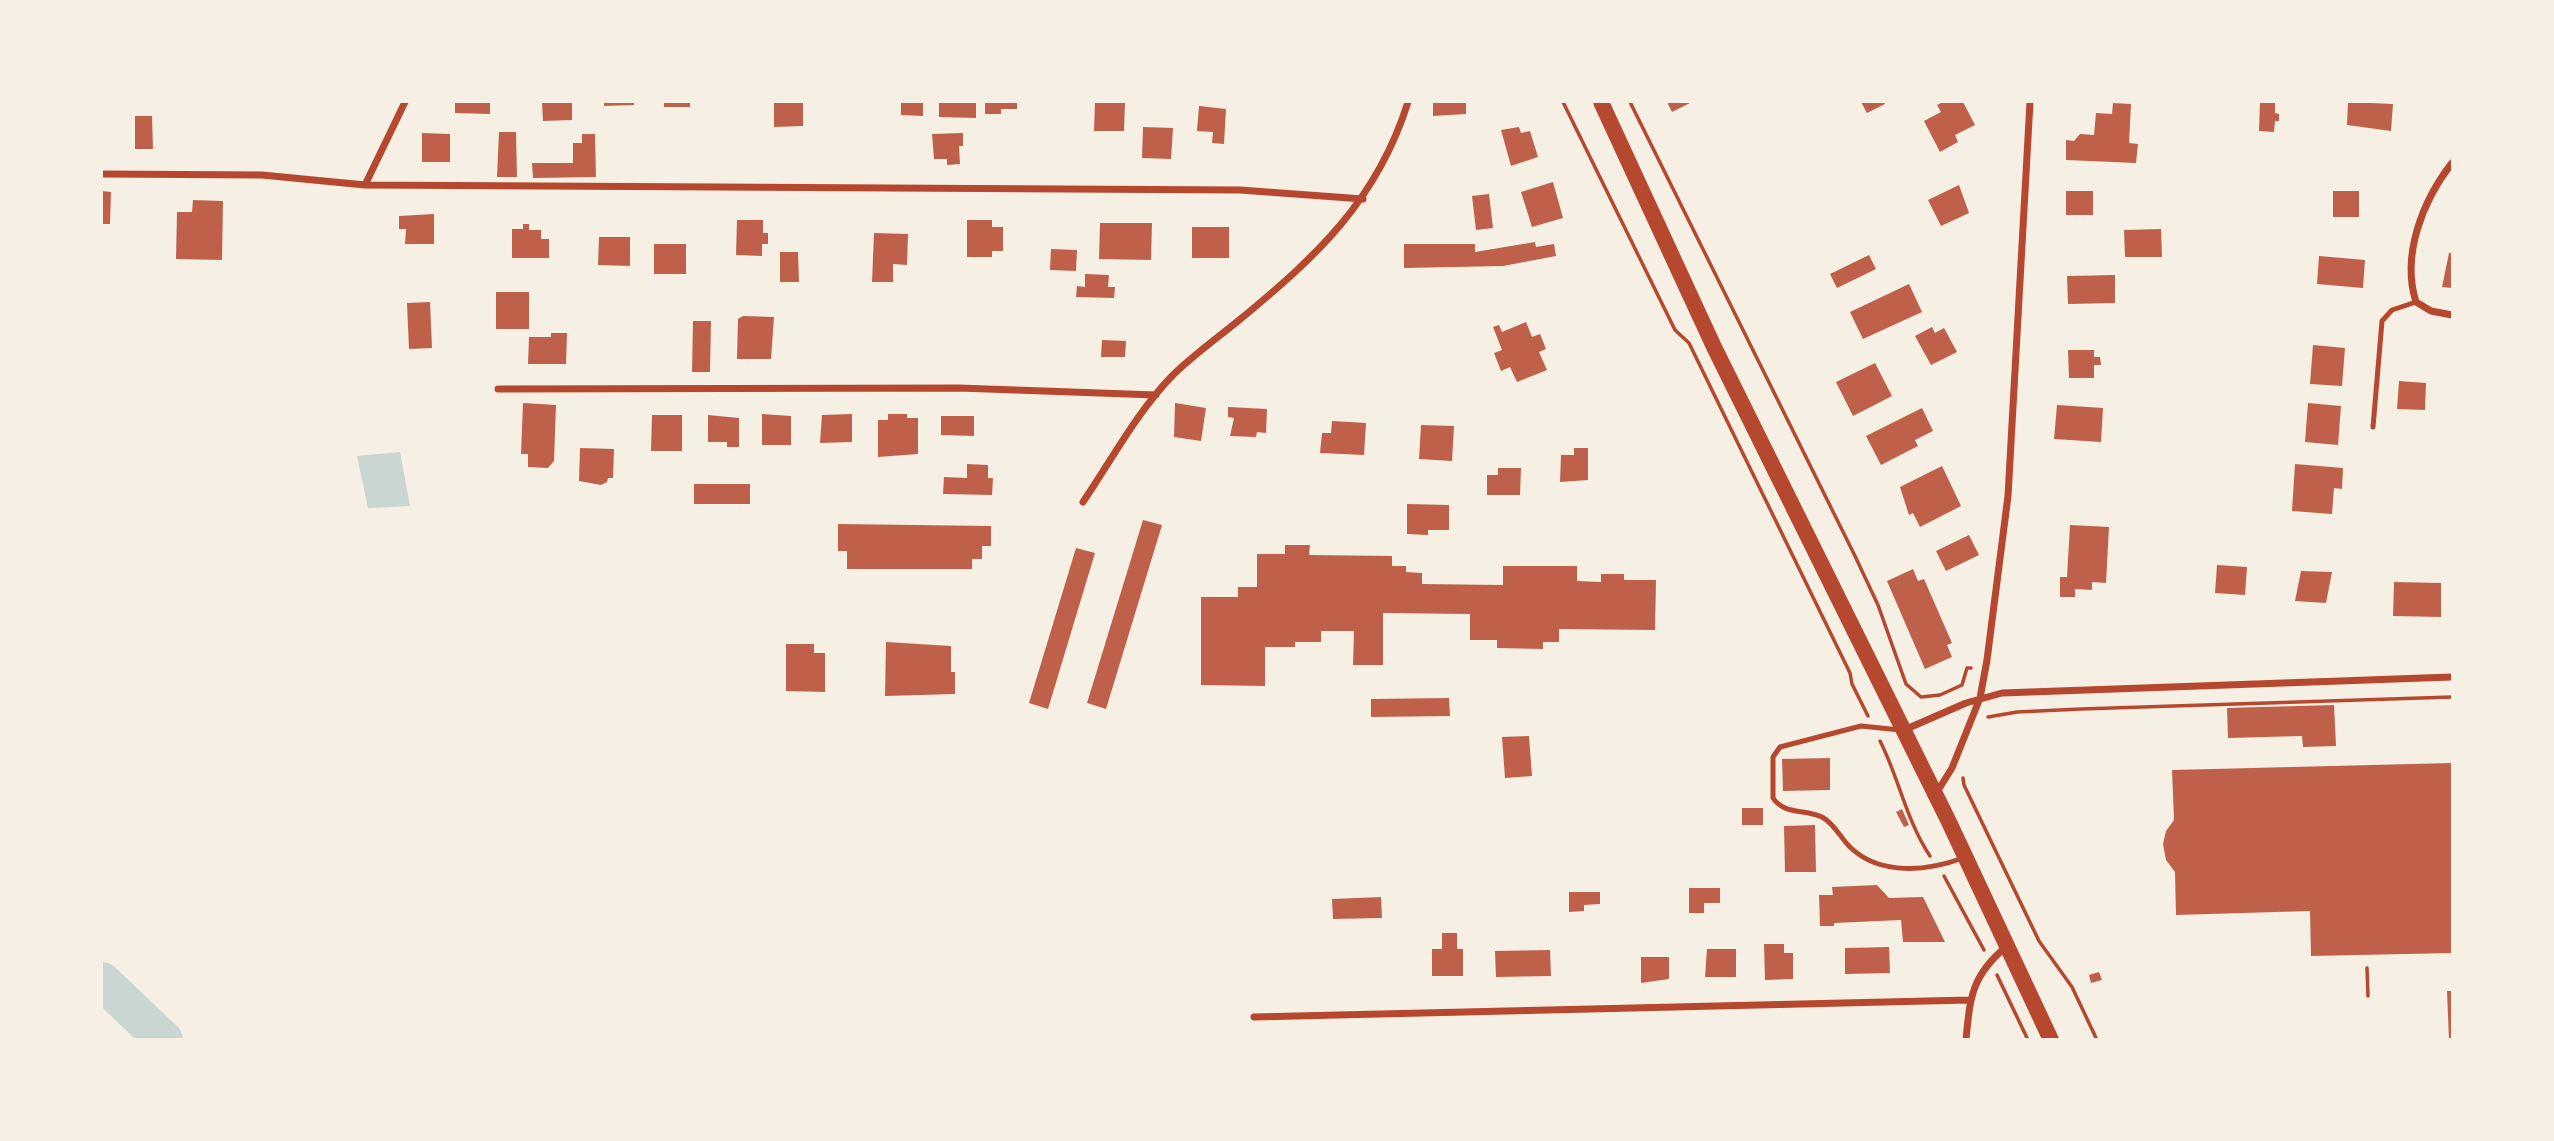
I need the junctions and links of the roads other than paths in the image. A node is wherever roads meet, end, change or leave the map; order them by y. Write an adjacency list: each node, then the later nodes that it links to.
1 (405, 102): 7 (street)
2 (1408, 102): 8 (street)
3 (1601, 102): 17 (main road)
4 (2030, 102): 16 (street)
5 (2452, 163): 9 (street)
6 (102, 174): 7 (street)
7 (365, 185): 8 (street)
8 (1363, 199): 12 (street)
9 (2416, 302): 10 (street); 13 (lane)
10 (2452, 314)
11 (498, 389): 12 (street)
12 (1156, 395): 14 (street)
13 (2373, 428)
14 (1083, 502)
15 (2452, 677): 16 (street)
16 (1980, 698): 17 (street); 18 (street)
17 (1903, 730): 18 (main road); 19 (lane)
18 (1935, 796): 19 (main road)
19 (1964, 857): 20 (main road)
20 (2007, 946): 21 (street); 24 (main road)
21 (1969, 1000): 22 (street); 23 (street)
22 (1254, 1017)
23 (1966, 1040)
24 (2052, 1040)

